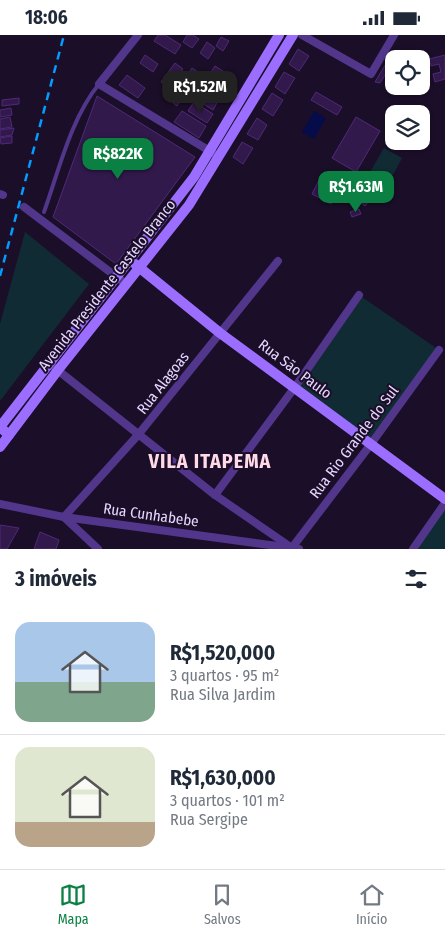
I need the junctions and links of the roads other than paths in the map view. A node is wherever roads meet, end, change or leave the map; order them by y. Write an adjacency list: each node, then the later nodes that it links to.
1 (138, 35): 6 (street)
2 (279, 35): 7 (street, Avenida Presidente Castelo Branco)
3 (293, 35): 7 (street, Avenida Presidente Castelo Branco)
4 (302, 35): 5 (street)
5 (394, 35)
6 (98, 84): 7 (street); 9 (lane)
7 (215, 154): 10 (street, Avenida Presidente Castelo Branco); 12 (street, Avenida Presidente Castelo Branco)
8 (24, 207): 13 (street)
9 (44, 211)
10 (129, 260): 12 (street, Rua São Paulo); 13 (street, Avenida Presidente Castelo Branco)
11 (278, 261): 16 (street, Rua Alagoas)
12 (139, 267): 14 (street, Avenida Presidente Castelo Branco); 16 (street, Rua São Paulo)
13 (116, 277): 14 (street); 18 (street, Avenida Presidente Castelo Branco)
14 (126, 285): 18 (street, Avenida Presidente Castelo Branco)
15 (359, 295): 19 (street)
16 (220, 333): 19 (street, Rua São Paulo); 22 (street, Rua Alagoas)
17 (439, 351): 23 (street, Rua Rio Grande do Sul)
18 (54, 367): 20 (street, Avenida Presidente Castelo Branco); 21 (street, Avenida Presidente Castelo Branco); 22 (street)
19 (295, 387): 23 (street, Rua São Paulo); 25 (street)
20 (0, 427): 21 (street)
21 (9, 435): 24 (street, Avenida Presidente Castelo Branco)
22 (138, 435): 25 (street); 29 (street, Rua Alagoas)
23 (371, 444): 26 (street, Rua São Paulo); 31 (street, Rua Rio Grande do Sul)
24 (0, 447)
25 (215, 495): 31 (street)
26 (445, 499)
27 (445, 503): 32 (street)
28 (0, 505): 29 (street, Rua Cunhabebe)
29 (64, 517): 30 (street); 31 (street, Rua Cunhabebe)
30 (98, 549)
31 (294, 549)
32 (413, 549)

